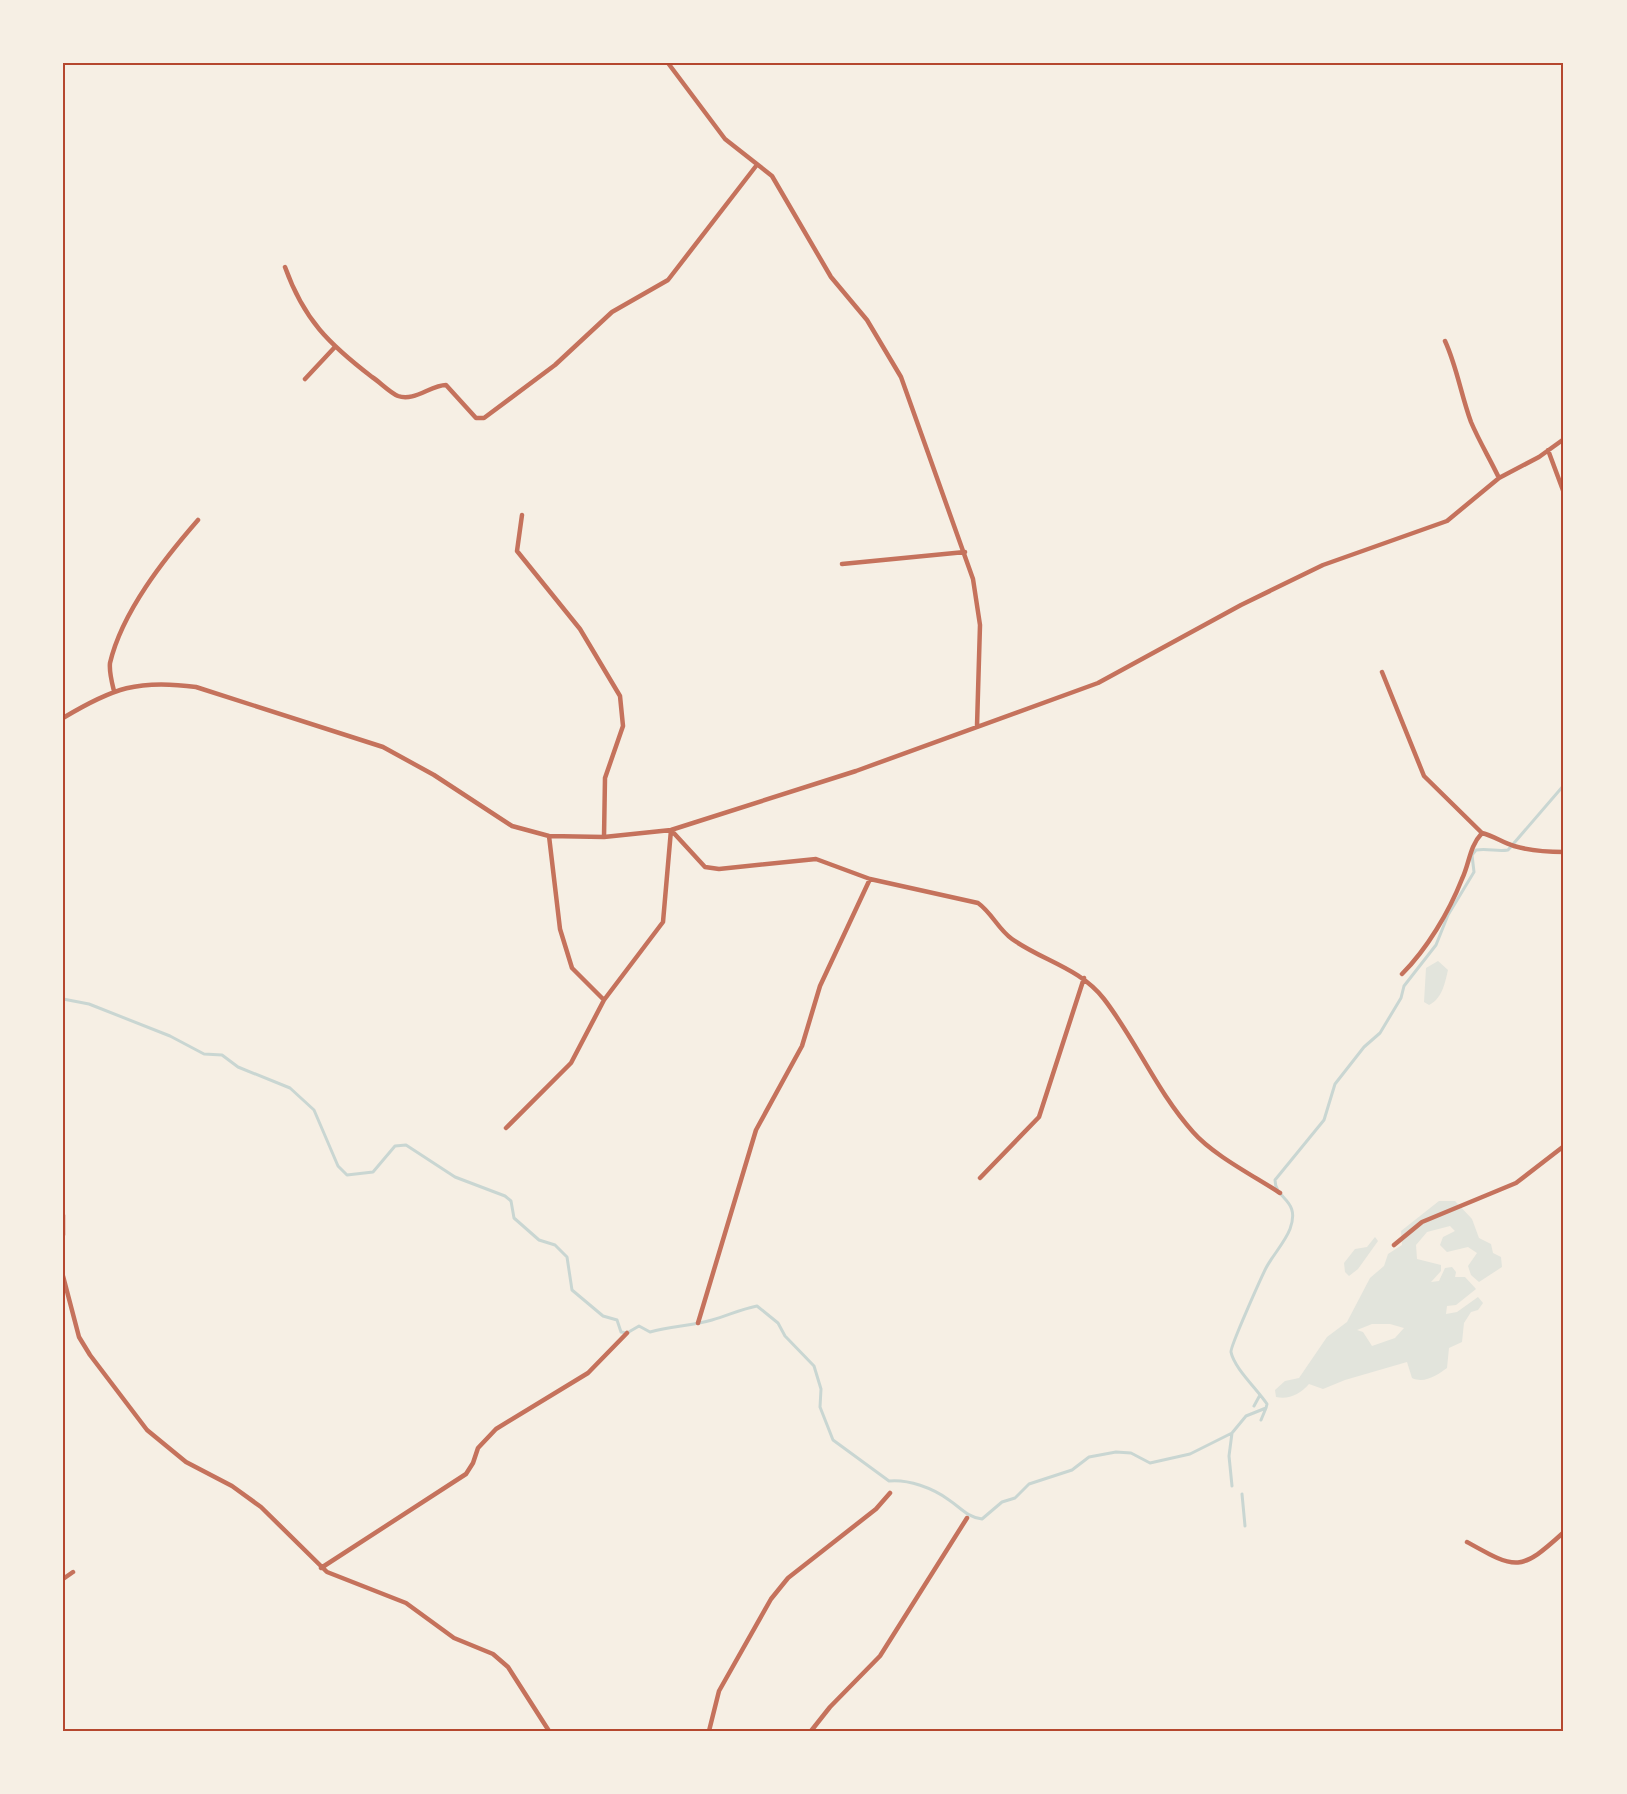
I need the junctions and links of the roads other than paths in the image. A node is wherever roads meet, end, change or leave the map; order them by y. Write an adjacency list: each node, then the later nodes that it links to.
1 (668, 63): 2 (street)
2 (756, 166): 5 (street); 13 (street)
3 (285, 267): 5 (street)
4 (1444, 341): 9 (street)
5 (334, 348): 6 (street)
6 (305, 379)
7 (1564, 439): 8 (street)
8 (1548, 450): 9 (street); 10 (street)
9 (1498, 477): 18 (street)
10 (1564, 493)
11 (522, 515): 22 (street)
12 (198, 520): 16 (street)
13 (965, 552): 14 (street); 18 (street)
14 (843, 564)
15 (1382, 672): 20 (street)
16 (114, 691): 17 (street); 21 (street)
17 (63, 718)
18 (977, 726): 19 (street)
19 (671, 830): 22 (street); 24 (street); 27 (street)
20 (1482, 833): 23 (street); 25 (street)
21 (549, 836): 22 (street); 27 (street)
22 (604, 837)
23 (1564, 852)
24 (870, 879): 26 (street); 36 (street)
25 (1402, 974)
26 (1084, 978): 30 (street); 31 (street)
27 (604, 1000): 28 (street)
28 (506, 1128)
29 (1564, 1146): 34 (street)
30 (980, 1178)
31 (1280, 1193)
32 (63, 1215): 33 (street)
33 (63, 1234)
34 (1394, 1245)
35 (63, 1276): 42 (street)
36 (698, 1323)
37 (627, 1333): 42 (street)
38 (890, 1493): 46 (street)
39 (967, 1518): 47 (street)
40 (1564, 1532): 41 (street)
41 (1467, 1542)
42 (321, 1568): 45 (street)
43 (73, 1572): 44 (street)
44 (63, 1579)
45 (549, 1731)
46 (708, 1731)
47 (811, 1731)

